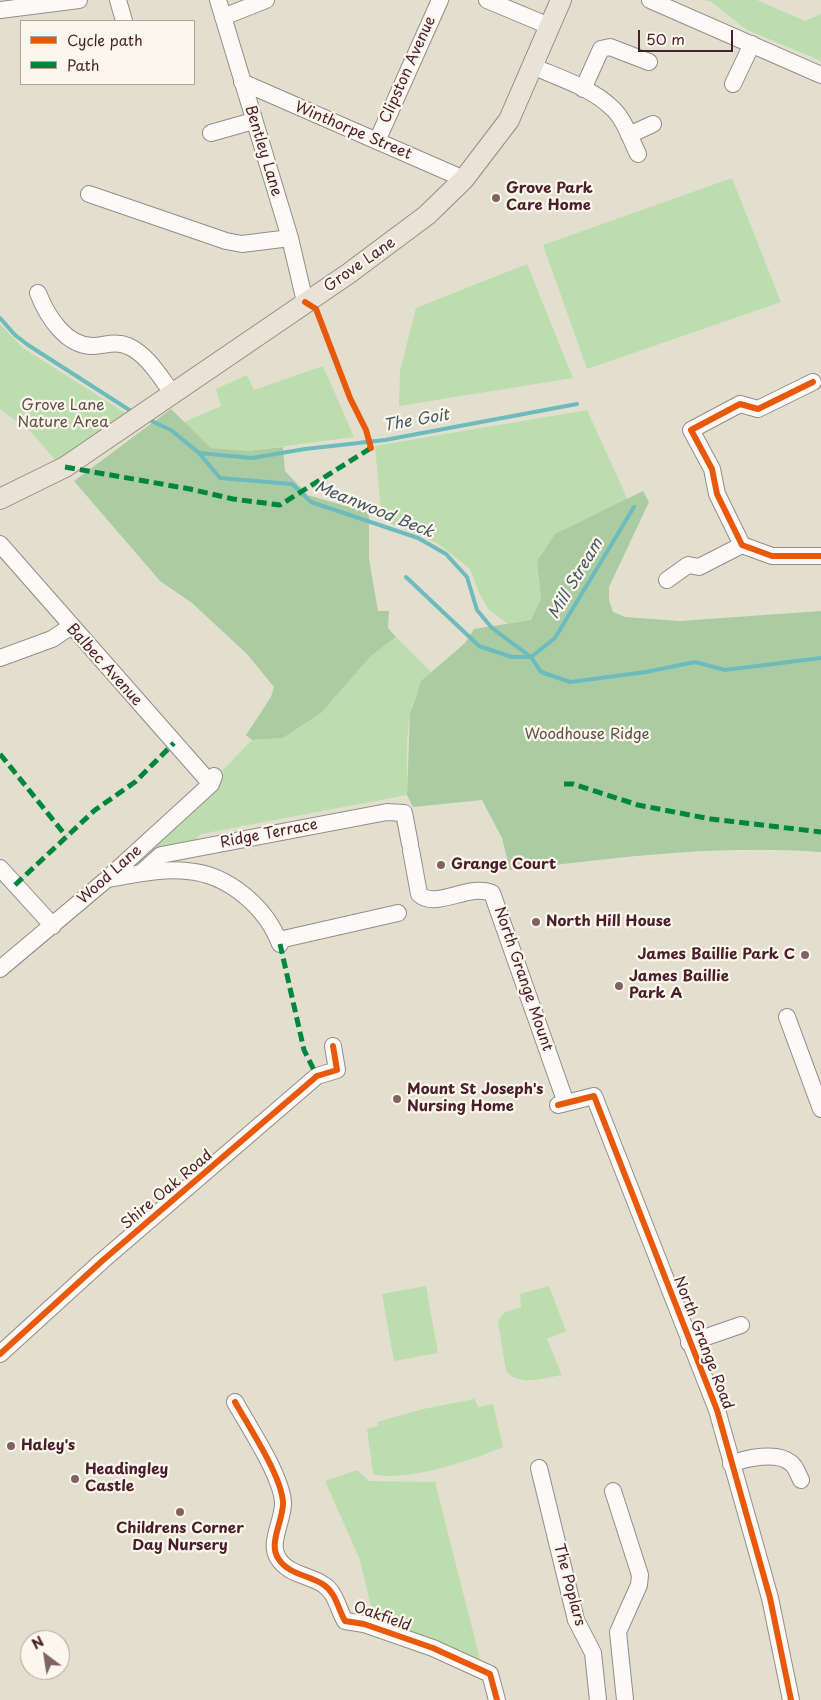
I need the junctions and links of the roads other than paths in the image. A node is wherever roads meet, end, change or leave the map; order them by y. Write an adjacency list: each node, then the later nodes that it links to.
1 (79, 0): 9 (street)
2 (118, 0): 11 (street)
3 (218, 0): 10 (street, Bentley Lane)
4 (440, 0): 24 (street, Clipston Avenue)
5 (487, 0): 12 (street)
6 (560, 0): 12 (main road, Grove Lane)
7 (650, 0): 13 (street)
8 (267, 6): 10 (street)
9 (0, 10)
10 (223, 17): 17 (street, Bentley Lane)
11 (124, 20)
12 (548, 26): 15 (main road, Grove Lane)
13 (752, 44): 16 (street); 18 (street)
14 (649, 62): 19 (street)
15 (532, 66): 19 (street); 26 (main road, Grove Lane)
16 (821, 76)
17 (242, 82): 20 (street, Bentley Lane); 24 (street, Winthorpe Street)
18 (734, 84)
19 (582, 89): 23 (street)
20 (253, 121): 22 (street); 28 (street, Bentley Lane)
21 (653, 124): 23 (street)
22 (211, 133)
23 (629, 135): 25 (street)
24 (377, 140): 26 (street, Winthorpe Street)
25 (638, 154)
26 (464, 179): 30 (main road, Grove Lane)
27 (89, 194): 28 (street)
28 (290, 238): 30 (street, Bentley Lane)
29 (38, 293): 32 (street)
30 (304, 302): 32 (main road, Grove Lane)
31 (813, 382): 35 (street)
32 (173, 394): 33 (main road, Grove Lane)
33 (0, 500)
34 (0, 544): 38 (street, Balbec Avenue)
35 (742, 545): 36 (street); 37 (street)
36 (821, 556)
37 (667, 580)
38 (70, 627): 39 (street); 40 (street, Balbec Avenue)
39 (0, 658)
40 (212, 780): 44 (street, Wood Lane)
41 (404, 813): 43 (street, Ridge Terrace); 50 (street, North Grange Mount)
42 (0, 868): 46 (street)
43 (141, 873): 44 (street); 45 (street)
44 (107, 879): 46 (street, Wood Lane)
45 (398, 913)
46 (53, 926): 47 (street, Wood Lane)
47 (0, 969)
48 (787, 1017): 51 (street)
49 (333, 1046): 54 (street, Shire Oak Road)
50 (562, 1104): 53 (street, North Grange Road)
51 (821, 1109)
52 (741, 1325): 53 (street)
53 (689, 1342): 56 (street, North Grange Road)
54 (0, 1354)
55 (235, 1402): 60 (street, Oakfield)
56 (731, 1464): 58 (street); 63 (street, North Grange Road)
57 (540, 1468): 61 (street, The Poplars)
58 (801, 1480)
59 (613, 1491): 62 (street)
60 (497, 1700)
61 (598, 1700)
62 (625, 1700)
63 (791, 1700)

